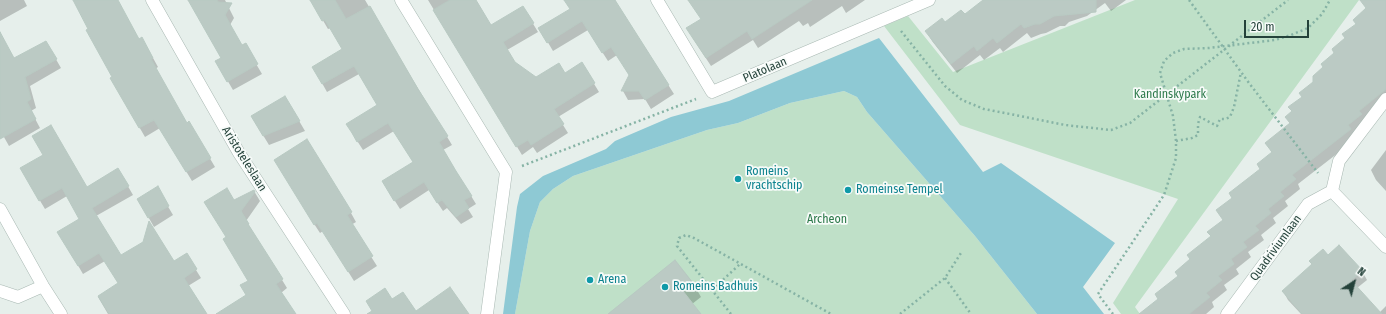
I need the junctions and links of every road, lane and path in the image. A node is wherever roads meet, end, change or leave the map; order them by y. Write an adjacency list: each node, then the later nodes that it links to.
1 (152, 0): 28 (street, Aristoteleslaan)
2 (401, 0): 17 (street)
3 (657, 0): 13 (street)
4 (929, 0): 8 (street, Platolaan)
5 (1189, 0): 11 (path)
6 (1288, 0): 10 (path)
7 (1330, 0): 10 (path)
8 (904, 5): 9 (street, Platolaan)
9 (890, 16): 13 (street, Platolaan); 14 (path)
10 (1230, 46): 11 (path)
11 (1224, 48): 12 (path); 14 (path); 14 (path)
12 (1241, 71): 16 (path); 18 (path)
13 (712, 92): 17 (path)
14 (1166, 95): 16 (path)
15 (1386, 99): 18 (street)
16 (1176, 141): 34 (path)
17 (506, 172): 29 (street)
18 (1332, 191): 20 (street); 35 (street, Quadriviumlaan)
19 (0, 209): 24 (street)
20 (1386, 247)
21 (961, 253): 23 (path)
22 (740, 264): 25 (path); 25 (path); 31 (path)
23 (945, 278): 32 (path); 33 (path)
24 (43, 286): 26 (street); 27 (street)
25 (712, 290): 30 (path)
26 (0, 291)
27 (61, 314)
28 (344, 314)
29 (487, 314)
30 (731, 314)
31 (831, 314)
32 (900, 314)
33 (971, 314)
34 (1113, 314)
35 (1227, 314)

